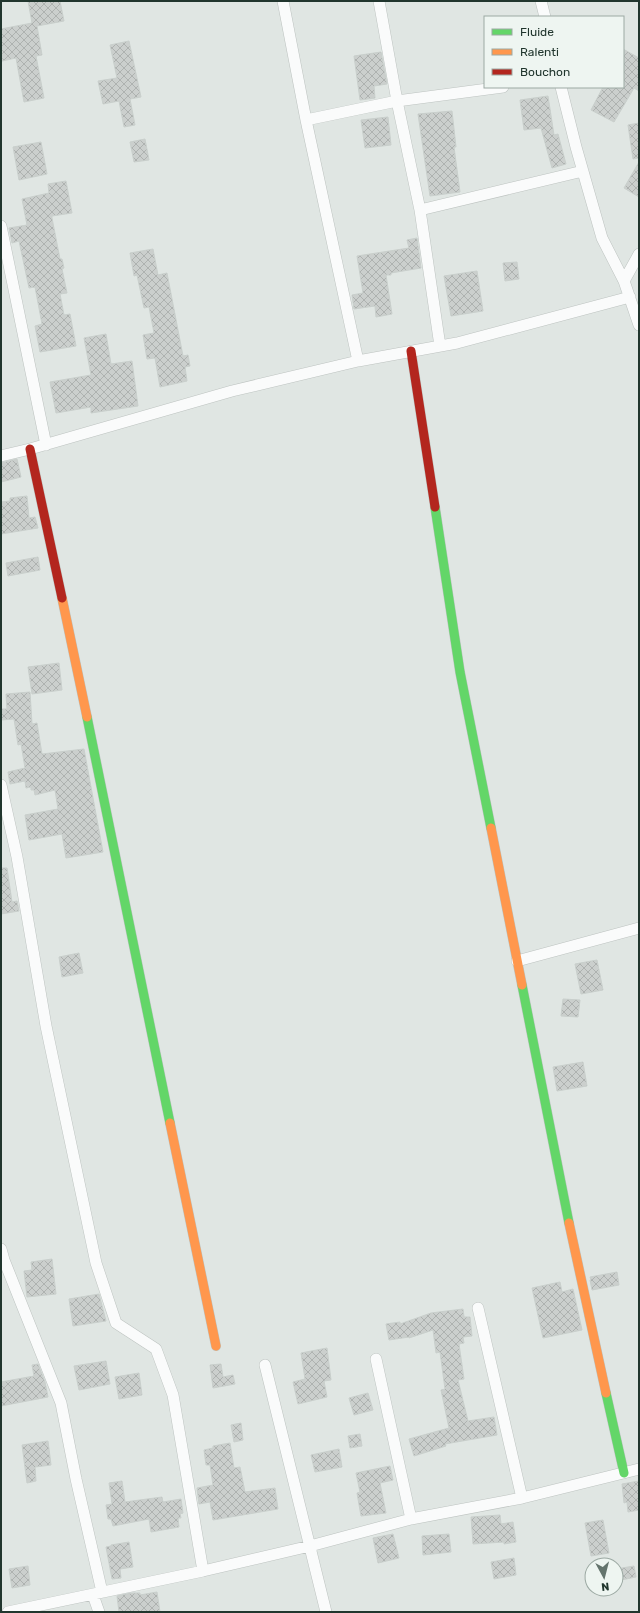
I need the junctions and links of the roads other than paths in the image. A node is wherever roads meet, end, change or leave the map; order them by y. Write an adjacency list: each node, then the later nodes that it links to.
1 (283, 1): 8 (street)
2 (379, 1): 7 (street)
3 (541, 1): 4 (street)
4 (545, 16)
5 (495, 88): 7 (street)
6 (562, 88): 9 (street)
7 (397, 101): 8 (street); 10 (street)
8 (306, 120): 18 (street)
9 (583, 172): 10 (street); 13 (street)
10 (420, 210): 16 (street)
11 (1, 226): 19 (street)
12 (639, 254): 13 (street)
13 (624, 281): 14 (street)
14 (630, 297): 15 (street); 16 (street)
15 (639, 325)
16 (440, 346): 17 (street)
17 (411, 351): 18 (street); 24 (street)
18 (358, 361): 19 (street)
19 (46, 445): 20 (street)
20 (30, 449): 21 (street); 27 (street)
21 (1, 456)
22 (1, 785): 35 (street)
23 (639, 928): 24 (street)
24 (517, 961): 31 (street)
25 (1, 1249): 36 (street)
26 (478, 1308): 32 (street)
27 (216, 1346)
28 (376, 1359): 33 (street)
29 (265, 1365): 34 (street)
30 (639, 1470): 31 (street)
31 (624, 1473): 32 (street)
32 (522, 1498): 33 (street)
33 (411, 1519): 34 (street)
34 (310, 1546): 35 (street); 39 (street)
35 (203, 1571): 36 (street)
36 (97, 1594): 37 (street); 38 (street)
37 (8, 1612)
38 (98, 1612)
39 (326, 1612)

